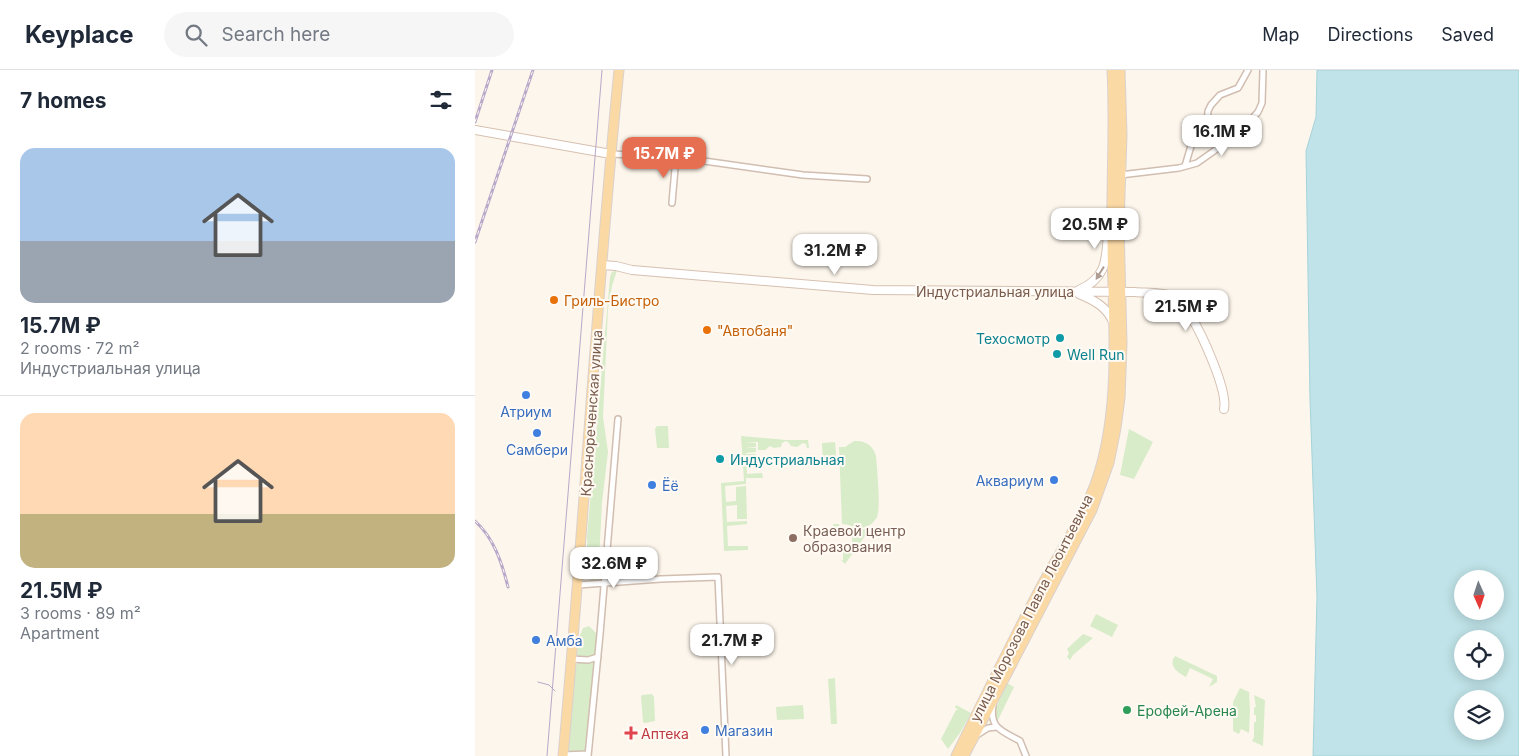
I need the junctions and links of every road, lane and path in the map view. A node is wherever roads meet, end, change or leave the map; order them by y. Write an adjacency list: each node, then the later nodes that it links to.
1 (619, 70): 7 (main road, Краснореченская улица)
2 (1113, 70): 13 (main road, улица Морозова Павла Леонтьевича)
3 (1120, 70): 10 (main road, улица Морозова Павла Леонтьевича)
4 (1248, 70): 9 (street)
5 (1263, 70): 9 (street)
6 (475, 130): 7 (main road)
7 (611, 154): 8 (street); 14 (main road, Краснореченская улица)
8 (676, 157): 11 (street); 12 (street)
9 (1185, 166): 10 (street)
10 (1120, 176): 16 (main road, улица Морозова Павла Леонтьевича)
11 (867, 179)
12 (672, 203)
13 (1112, 208): 15 (main road, one-way to 15); 16 (main road, улица Морозова Павла Леонтьевича)
14 (602, 265): 15 (main road, Индустриальная улица); 21 (main road, Краснореченская улица)
15 (1075, 292): 16 (main road, Индустриальная улица); 17 (main road)
16 (1117, 292): 17 (main road, улица Морозова Павла Леонтьевича); 18 (main road, Индустриальная улица); 24 (main road, улица Морозова Павла Леонтьевича)
17 (1113, 340): 30 (main road, улица Морозова Павла Леонтьевича)
18 (1224, 409)
19 (619, 419): 20 (street)
20 (605, 584): 21 (street); 22 (street); 29 (street)
21 (578, 585): 23 (main road, Краснореченская улица)
22 (598, 657): 23 (street); 28 (street)
23 (572, 659): 27 (main road, Краснореченская улица)
24 (994, 699): 25 (street); 26 (main road, улица Морозова Павла Леонтьевича)
25 (996, 727): 26 (street); 32 (street)
26 (973, 738): 31 (main road, улица Морозова Павла Леонтьевича)
27 (563, 755): 28 (street)
28 (588, 755)
29 (726, 756)
30 (955, 756)
31 (964, 756)
32 (1026, 756)

